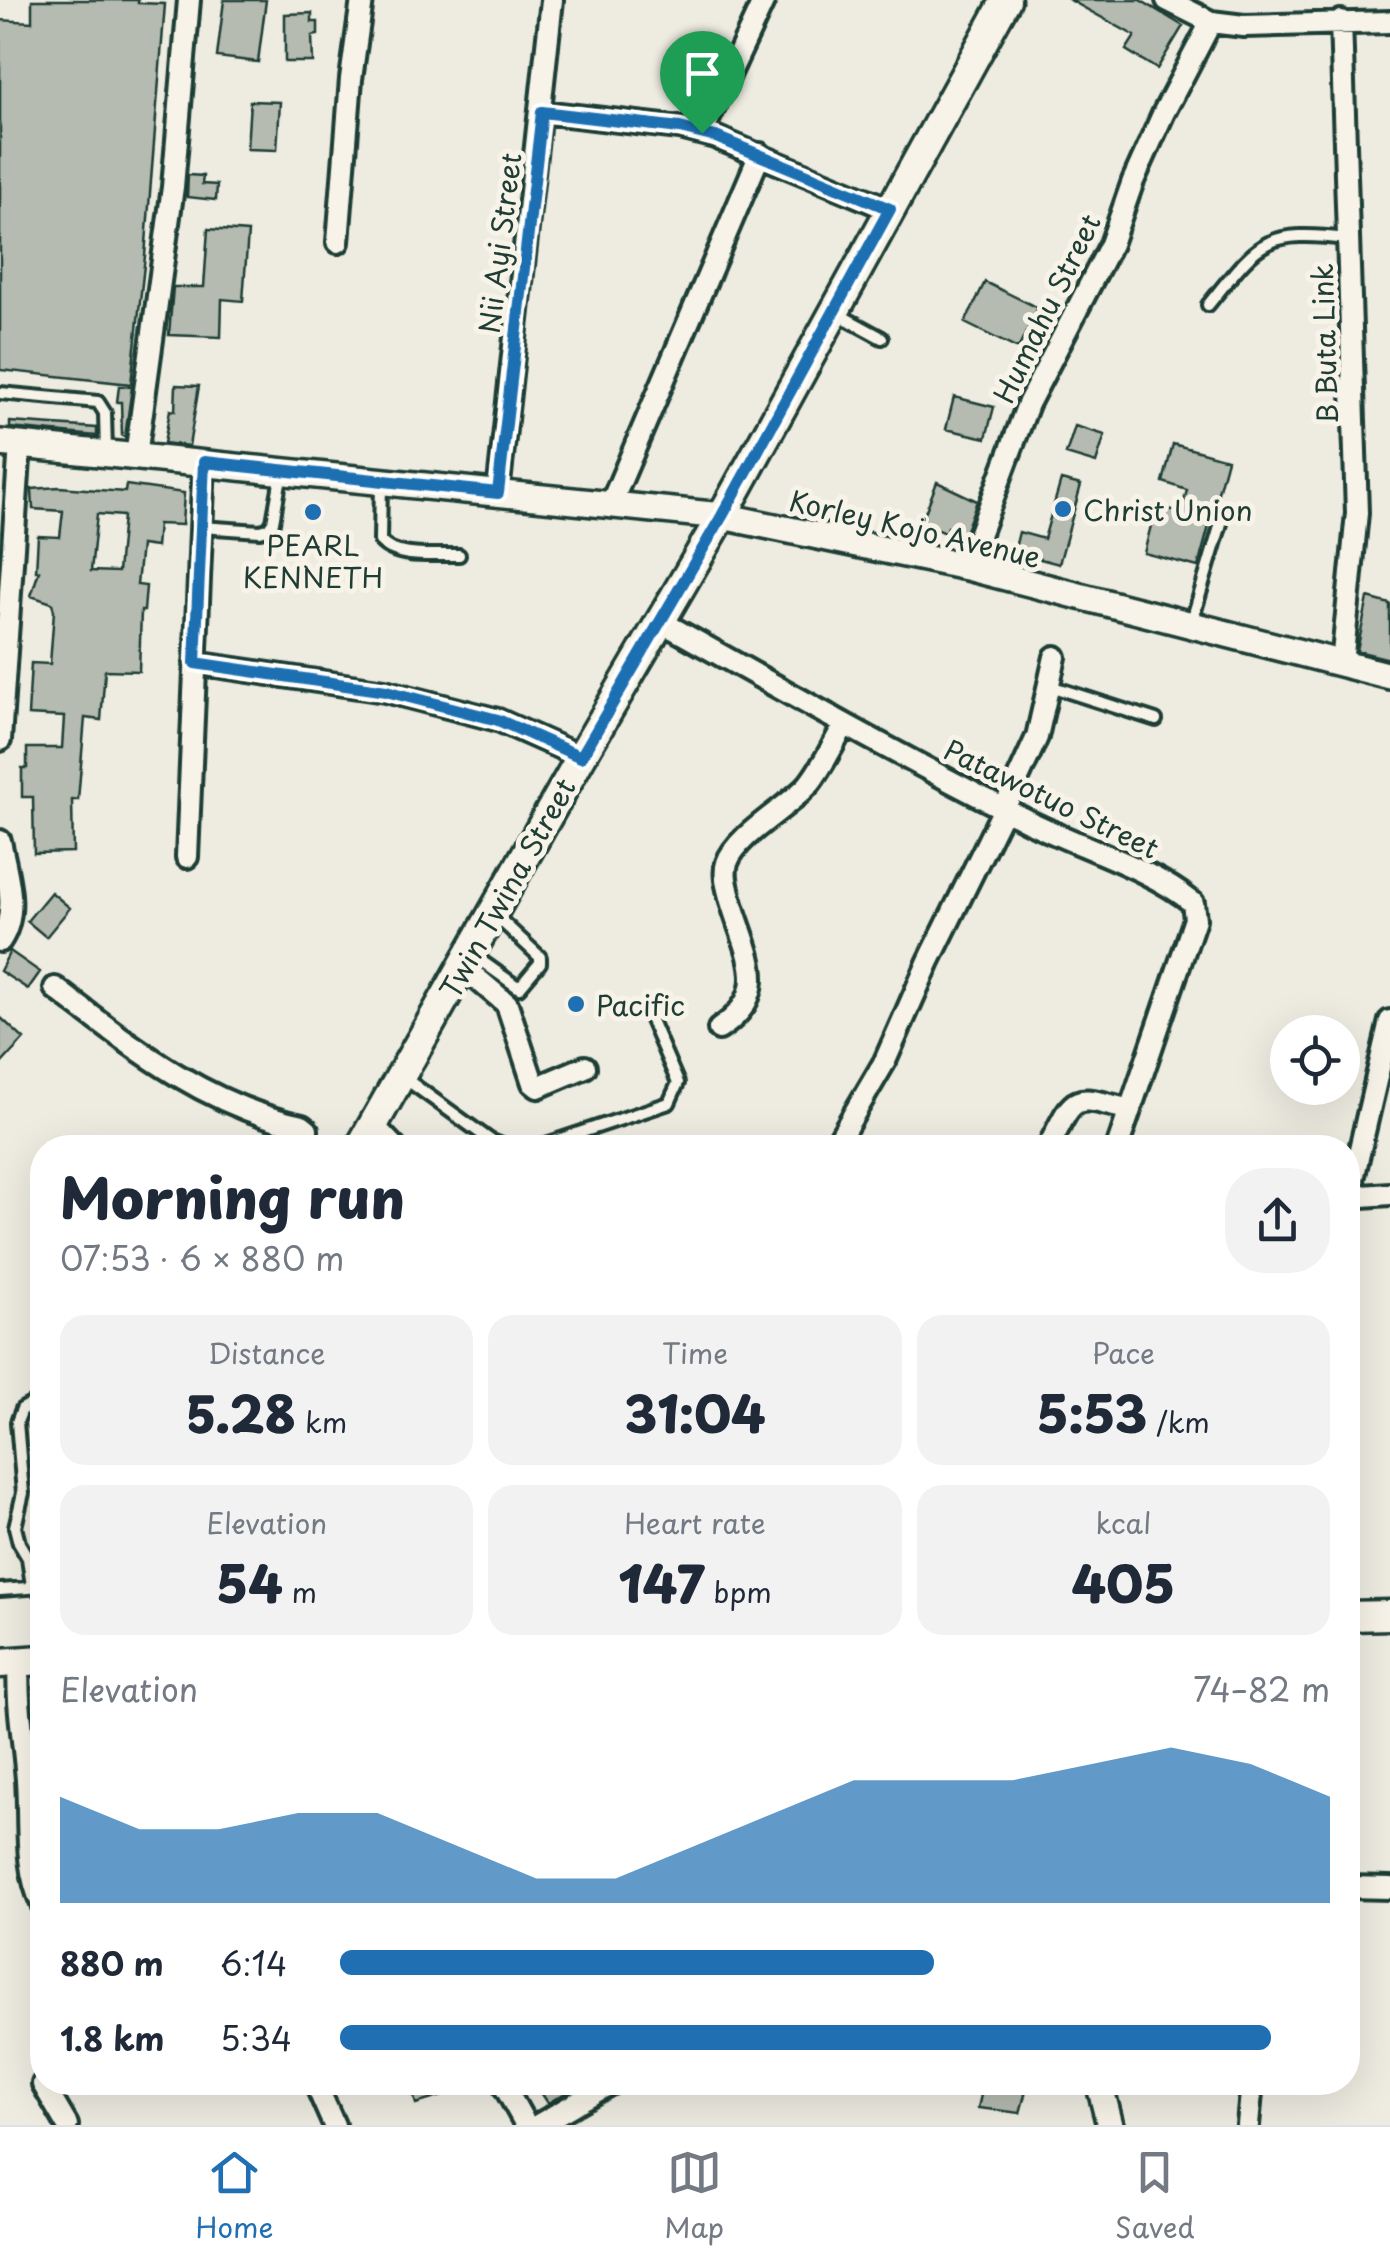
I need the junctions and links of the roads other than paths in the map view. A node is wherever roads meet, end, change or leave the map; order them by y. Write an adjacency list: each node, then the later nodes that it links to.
1 (189, 0): 22 (street)
2 (362, 0): 15 (street)
3 (552, 0): 10 (street, Nii Ayi Street)
4 (764, 0): 11 (street)
5 (1006, 0): 13 (main road, Twin Twina Street)
6 (1167, 0): 8 (street)
7 (1341, 21): 8 (street); 9 (street); 14 (street, B Buta Link)
8 (1211, 22): 32 (street, Humahu Street)
9 (1390, 22)
10 (542, 112): 11 (street); 26 (street, Nii Ayi Street)
11 (702, 133): 12 (street)
12 (760, 154): 13 (street); 27 (street)
13 (890, 209): 17 (main road, Twin Twina Street)
14 (1348, 240): 16 (lane); 37 (street, B Buta Link)
15 (338, 242)
16 (1208, 305)
17 (834, 311): 18 (lane); 29 (main road, Twin Twina Street)
18 (882, 338)
19 (0, 393): 21 (lane)
20 (10, 443): 21 (street, Korley Kojo Avenue); 42 (street)
21 (106, 453): 22 (street, Korley Kojo Avenue)
22 (136, 456): 23 (street, Korley Kojo Avenue)
23 (204, 462): 24 (street, Korley Kojo Avenue); 30 (street)
24 (282, 470): 25 (street, Korley Kojo Avenue); 30 (lane)
25 (381, 481): 26 (street, Korley Kojo Avenue); 31 (lane)
26 (498, 493): 27 (street, Korley Kojo Avenue)
27 (610, 506): 29 (street, Korley Kojo Avenue)
28 (1224, 510): 34 (lane)
29 (722, 516): 32 (street, Korley Kojo Avenue); 33 (main road, Twin Twina Street)
30 (201, 527): 36 (street)
31 (459, 555)
32 (967, 567): 34 (street, Korley Kojo Avenue)
33 (660, 621): 41 (street, Patawotuo Street); 43 (main road, Twin Twina Street)
34 (1191, 626): 37 (street, Korley Kojo Avenue)
35 (1056, 657): 39 (street)
36 (195, 663): 43 (street); 46 (street)
37 (1342, 664): 38 (street, Korley Kojo Avenue)
38 (1390, 676)
39 (1050, 686): 40 (lane); 44 (street)
40 (1156, 720)
41 (844, 725): 44 (street, Patawotuo Street); 53 (street)
42 (0, 740)
43 (581, 757): 47 (main road, Twin Twina Street)
44 (1004, 810): 56 (street, Patawotuo Street); 61 (street)
45 (0, 841): 48 (street)
46 (187, 857)
47 (494, 913): 49 (main road, Twin Twina Street); 49 (lane)
48 (0, 940)
49 (467, 960): 54 (street); 55 (main road, Twin Twina Street)
50 (55, 988): 57 (street)
51 (650, 1018): 60 (lane)
52 (1390, 1022): 64 (street)
53 (719, 1029)
54 (584, 1067)
55 (402, 1077): 58 (main road, Twin Twina Street); 59 (lane)
56 (1130, 1110): 62 (street); 63 (street, Patawotuo Street)
57 (307, 1135)
58 (368, 1135)
59 (483, 1135)
60 (573, 1135)
61 (842, 1135)
62 (1055, 1135)
63 (1121, 1135)
64 (1360, 1148)
65 (1390, 1194): 66 (street)
66 (1360, 1196)
67 (30, 1405): 68 (lane)
68 (30, 1564)
69 (30, 1588): 70 (lane)
70 (0, 1590)
71 (1360, 1616): 72 (main road)
72 (1390, 1616)
73 (21, 1661): 74 (street)
74 (30, 1800)
75 (1360, 1888): 76 (street)
76 (1390, 1888)
77 (49, 2095): 83 (street)
78 (321, 2095): 84 (street)
79 (509, 2095): 85 (street)
80 (591, 2095): 86 (street)
81 (1102, 2095): 87 (street)
82 (1251, 2095): 88 (street)
83 (67, 2125)
84 (334, 2125)
85 (526, 2125)
86 (538, 2125)
87 (1110, 2125)
88 (1248, 2125)

